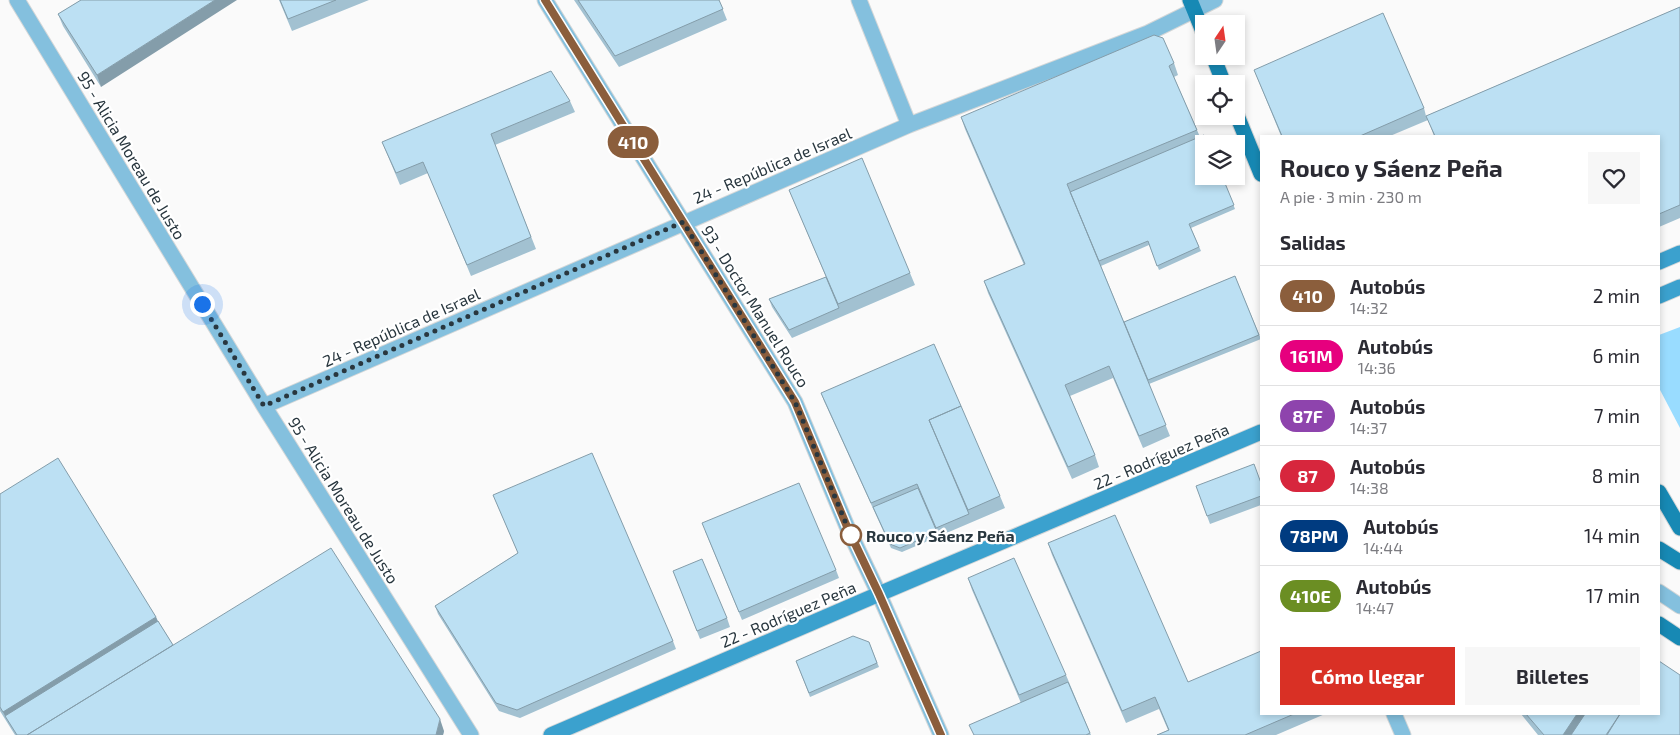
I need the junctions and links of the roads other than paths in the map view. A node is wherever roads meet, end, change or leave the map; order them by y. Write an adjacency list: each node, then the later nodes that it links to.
1 (17, 0): 14 (street, 95 - Alicia Moreau de Justo)
2 (546, 0): 9 (street, 93 - Doctor Manuel Rouco)
3 (859, 0): 6 (street)
4 (1215, 0): 5 (street, 24 - República de Israel)
5 (1192, 5): 6 (street, 24 - República de Israel)
6 (909, 125): 9 (street, 24 - República de Israel)
7 (1241, 125): 8 (main road)
8 (1260, 172)
9 (683, 222): 14 (street, 24 - República de Israel); 23 (street, 93 - Doctor Manuel Rouco)
10 (1680, 253): 11 (street)
11 (1660, 262)
12 (1680, 287): 13 (street)
13 (1660, 296)
14 (264, 406): 28 (street, 95 - Alicia Moreau de Justo)
15 (1260, 432): 23 (street, 22 - Rodríguez Peña)
16 (1660, 494): 17 (main road)
17 (1680, 528)
18 (1660, 550): 20 (main road)
19 (1660, 557): 21 (main road)
20 (1680, 562)
21 (1680, 567)
22 (1660, 593): 24 (street)
23 (879, 594): 29 (street, 22 - Rodríguez Peña); 30 (street, 93 - Doctor Manuel Rouco)
24 (1680, 606)
25 (1660, 625): 26 (main road)
26 (1680, 638)
27 (1394, 715): 31 (street)
28 (471, 735)
29 (551, 735)
30 (941, 735)
31 (1403, 735)

